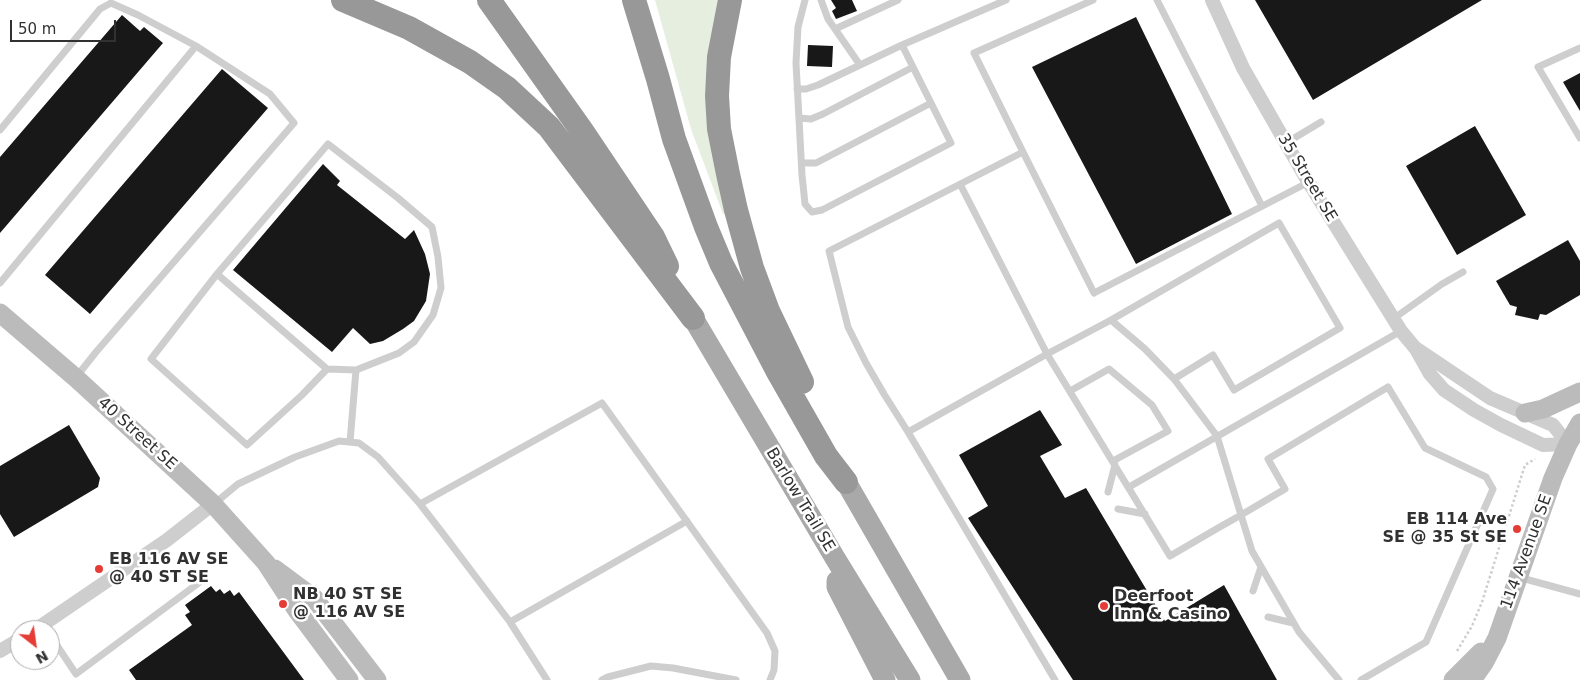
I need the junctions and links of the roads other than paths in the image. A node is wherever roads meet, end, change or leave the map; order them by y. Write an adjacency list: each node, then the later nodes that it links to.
1 (344, 0): 35 (highway)
2 (489, 0): 35 (highway)
3 (634, 0): 54 (highway)
4 (730, 0): 54 (highway)
5 (805, 0): 19 (lane)
6 (821, 0): 13 (lane)
7 (898, 0): 13 (lane)
8 (1006, 0): 12 (lane)
9 (1093, 0): 26 (lane)
10 (1157, 0): 30 (lane)
11 (1212, 0): 25 (street, 35 Street SE)
12 (990, 3): 14 (lane)
13 (836, 29): 17 (lane)
14 (902, 45): 17 (lane); 18 (lane)
15 (196, 46): 23 (lane); 33 (lane); 43 (lane)
16 (1580, 48): 24 (lane)
17 (860, 65): 19 (lane)
18 (913, 67): 20 (lane); 21 (lane)
19 (797, 89): 21 (lane)
20 (931, 103): 27 (lane); 27 (lane)
21 (799, 118): 27 (lane)
22 (1321, 122): 25 (lane)
23 (0, 130)
24 (1580, 138)
25 (1286, 143): 28 (street, 35 Street SE)
26 (1023, 152): 29 (lane); 30 (lane)
27 (802, 163)
28 (1308, 182): 30 (lane); 36 (street, 35 Street SE)
29 (960, 184): 40 (lane); 49 (lane)
30 (1262, 206)
31 (1463, 272): 36 (lane)
32 (217, 274): 41 (lane); 41 (lane); 42 (lane)
33 (0, 283)
34 (0, 313): 43 (street, 40 Street SE)
35 (693, 318): 63 (main road, Barlow Trail SE)
36 (1393, 319): 38 (street, 35 Street SE)
37 (1111, 320): 40 (lane); 44 (lane); 44 (lane)
38 (1401, 332): 39 (street, 35 Street SE); 50 (lane)
39 (1416, 349): 47 (street, 35 Street SE); 52 (street, 35 Street SE)
40 (1047, 354): 45 (lane); 49 (lane)
41 (327, 369): 42 (lane)
42 (356, 370): 51 (lane)
43 (75, 378): 57 (street, 40 Street SE)
44 (1174, 379): 50 (lane)
45 (1070, 391): 53 (lane); 53 (lane)
46 (1580, 392): 47 (street)
47 (1525, 413): 52 (street, 35 Street SE)
48 (1580, 423): 52 (street, 114 Avenue SE)
49 (908, 432): 86 (lane)
50 (1217, 436): 55 (lane); 61 (lane)
51 (350, 442): 57 (lane); 58 (lane)
52 (1568, 444): 66 (street, 114 Avenue SE)
53 (1114, 463): 55 (lane); 56 (lane)
54 (846, 482): 85 (main road)
55 (1128, 487): 60 (lane)
56 (1108, 492)
57 (213, 504): 64 (street, 40 Street SE); 71 (street)
58 (420, 504): 62 (lane); 72 (lane)
59 (1118, 509): 60 (lane)
60 (1144, 514): 61 (lane)
61 (1241, 514): 65 (lane); 88 (lane)
62 (687, 522): 72 (lane); 82 (lane)
63 (835, 558): 83 (main road); 84 (main road, Barlow Trail SE)
64 (266, 563): 77 (street, 40 Street SE); 78 (street, 40 Street SE)
65 (1261, 567): 68 (lane); 73 (lane)
66 (1518, 577): 69 (lane); 74 (street, 114 Avenue SE)
67 (204, 579): 76 (lane)
68 (1253, 591)
69 (1580, 594)
70 (1268, 617): 73 (lane)
71 (58, 620)
72 (510, 622): 79 (lane)
73 (1293, 623): 87 (lane)
74 (1497, 638): 89 (street); 90 (street, 114 Avenue SE)
75 (60, 652): 76 (lane)
76 (78, 677)
77 (349, 680)
78 (377, 680)
79 (547, 680)
80 (602, 680): 81 (lane)
81 (736, 680)
82 (770, 680)
83 (884, 680)
84 (910, 680)
85 (960, 680)
86 (1055, 680)
87 (1339, 680)
88 (1361, 680)
89 (1453, 680)
90 (1472, 680)

